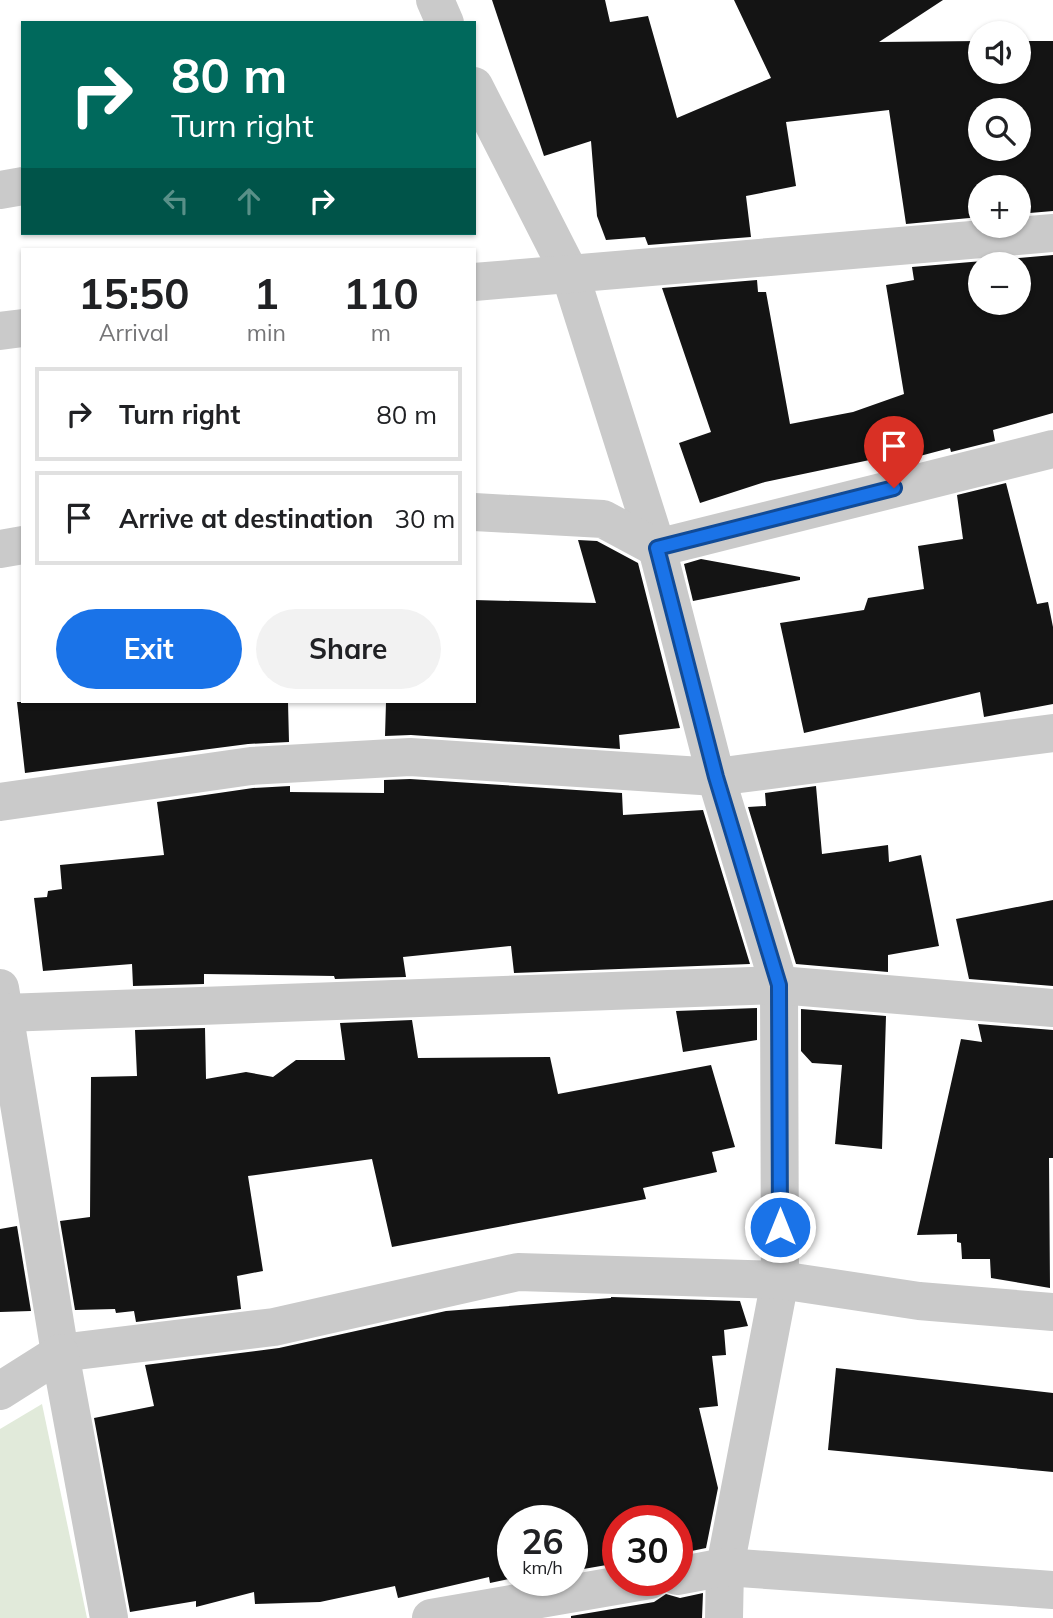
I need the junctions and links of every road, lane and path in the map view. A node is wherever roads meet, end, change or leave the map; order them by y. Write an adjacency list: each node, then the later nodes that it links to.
1 (435, 0): 2 (street)
2 (444, 21)
3 (478, 101): 7 (street)
4 (21, 186): 5 (street)
5 (0, 190)
6 (1053, 233): 7 (street)
7 (570, 274): 8 (street); 14 (street)
8 (476, 282)
9 (21, 328): 10 (street)
10 (0, 331)
11 (1053, 449): 14 (street)
12 (476, 512): 14 (street)
13 (21, 545): 15 (street)
14 (657, 548): 17 (street)
15 (0, 550)
16 (1053, 733): 17 (street)
17 (716, 777): 18 (street); 19 (street)
18 (0, 802)
19 (779, 985): 20 (street); 21 (street); 22 (street)
20 (2, 1000): 24 (street)
21 (1053, 1008)
22 (780, 1280): 23 (street); 24 (street); 26 (street)
23 (1053, 1312)
24 (60, 1353): 25 (street); 30 (street)
25 (0, 1391)
26 (725, 1567): 27 (street); 29 (street); 32 (street)
27 (693, 1573)
28 (602, 1588): 31 (street)
29 (1053, 1590)
30 (109, 1618)
31 (431, 1618)
32 (723, 1618)

